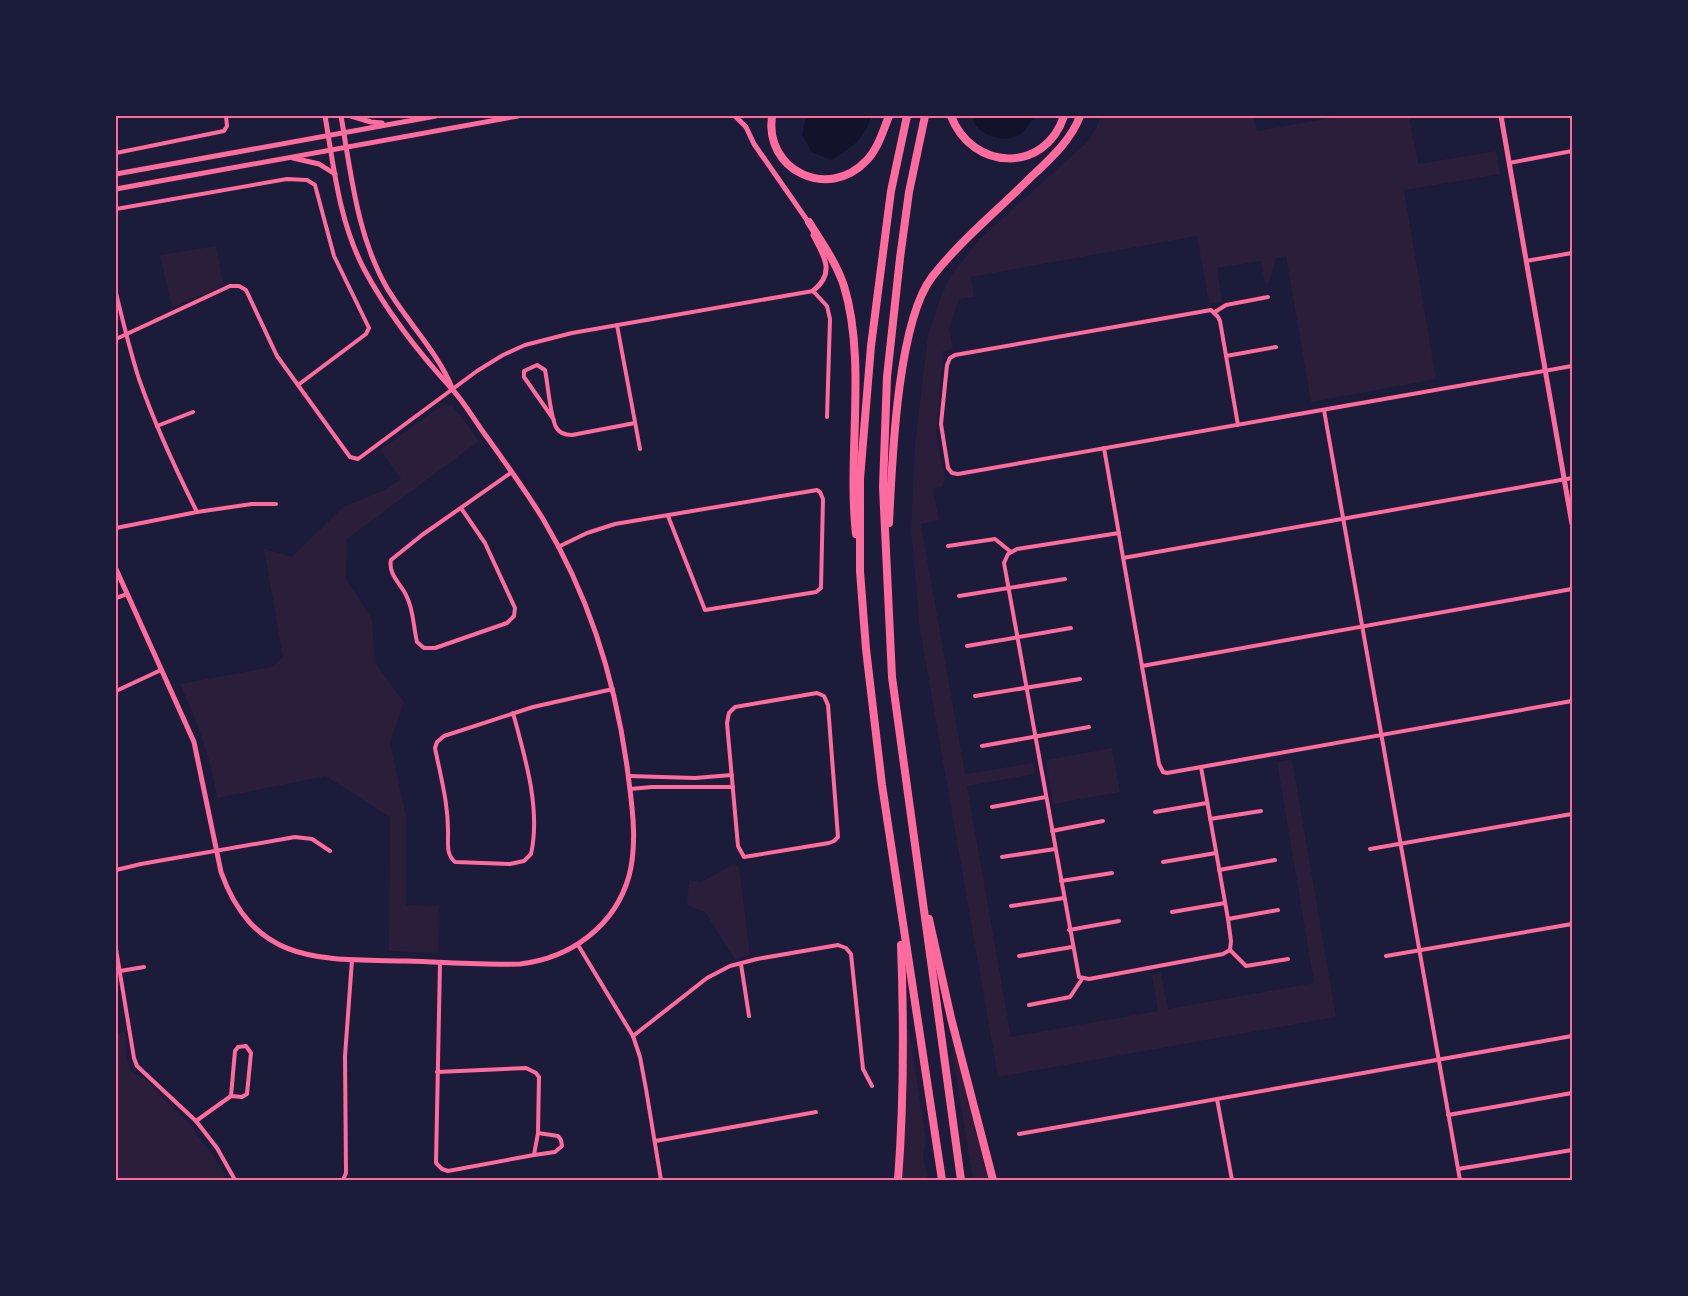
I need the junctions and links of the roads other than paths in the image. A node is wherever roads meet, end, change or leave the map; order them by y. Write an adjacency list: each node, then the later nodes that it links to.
1 (226, 116): 24 (street)
2 (325, 116): 20 (street)
3 (341, 116): 19 (street)
4 (351, 116): 17 (street)
5 (436, 116): 17 (street)
6 (518, 116): 21 (street)
7 (735, 116): 18 (street)
8 (743, 116): 18 (street)
9 (772, 116): 10 (highway)
10 (889, 116)
11 (907, 116): 72 (highway)
12 (925, 116): 73 (highway)
13 (951, 116): 14 (highway)
14 (1064, 116)
15 (1080, 116): 73 (highway)
16 (1501, 116): 26 (street)
17 (393, 123): 19 (street)
18 (746, 127): 31 (street)
19 (344, 133): 20 (street); 21 (street)
20 (328, 136): 22 (street); 27 (street)
21 (347, 147): 22 (street); 46 (street)
22 (330, 150): 25 (street); 28 (street)
23 (1572, 152): 26 (street)
24 (116, 153)
25 (289, 158): 28 (street); 29 (street)
26 (1509, 162): 33 (street)
27 (116, 174)
28 (335, 174): 46 (street)
29 (116, 189)
30 (116, 209): 45 (street)
31 (809, 222): 34 (street); 72 (highway)
32 (1572, 253): 33 (street)
33 (1526, 261): 44 (street)
34 (813, 291): 38 (street); 49 (street)
35 (116, 293): 39 (street)
36 (1268, 297): 37 (street)
37 (1215, 312): 42 (street); 54 (street)
38 (617, 325): 46 (street); 51 (street)
39 (126, 334): 40 (street); 45 (street); 53 (street)
40 (116, 339)
41 (1276, 347): 42 (street)
42 (1226, 356): 52 (street)
43 (1572, 366): 44 (street)
44 (1546, 371): 47 (street); 58 (street)
45 (298, 385): 46 (street)
46 (452, 389): 56 (street)
47 (1324, 410): 52 (street); 63 (street)
48 (193, 412): 53 (street)
49 (827, 417)
50 (554, 420): 50 (street); 51 (street)
51 (635, 423): 55 (street)
52 (1238, 425): 54 (street)
53 (157, 426): 61 (street)
54 (1104, 448): 66 (street)
55 (640, 449)
56 (512, 472): 60 (street); 68 (street)
57 (1572, 478): 58 (street)
58 (1565, 479): 63 (street); 64 (street)
59 (276, 504): 61 (street)
60 (460, 508): 60 (street)
61 (197, 512): 65 (street)
62 (668, 516): 62 (street); 68 (street)
63 (1344, 519): 70 (street); 80 (street)
64 (1572, 524)
65 (116, 528)
66 (1119, 533): 69 (street); 70 (street)
67 (948, 546): 69 (street)
68 (558, 548): 88 (street)
69 (1011, 552): 75 (street)
70 (1123, 558): 84 (street)
71 (116, 570): 77 (street)
72 (860, 571): 128 (highway)
73 (887, 572): 125 (highway)
74 (1065, 579): 75 (street)
75 (1008, 587): 78 (street); 82 (street)
76 (1572, 589): 80 (street)
77 (127, 594): 79 (street); 85 (street)
78 (959, 596)
79 (116, 598)
80 (1362, 626): 84 (street); 94 (street)
81 (1071, 628): 82 (street)
82 (1017, 637): 83 (street); 87 (street)
83 (967, 646)
84 (1142, 666): 97 (street)
85 (162, 670): 89 (street); 114 (street)
86 (1080, 680): 87 (street)
87 (1026, 687): 90 (street); 95 (street)
88 (613, 689): 92 (street); 99 (street)
89 (116, 691)
90 (975, 696)
91 (1572, 701): 94 (street)
92 (513, 713): 92 (street)
93 (1089, 728): 95 (street)
94 (1381, 735): 97 (street); 111 (street)
95 (1035, 736): 96 (street); 102 (street)
96 (982, 746)
97 (1201, 767): 103 (street)
98 (732, 775): 99 (street); 100 (street); 100 (street)
99 (628, 776): 101 (street)
100 (733, 788): 101 (street)
101 (630, 789): 135 (street)
102 (1046, 797): 104 (street); 110 (street)
103 (1207, 803): 106 (street); 108 (street)
104 (992, 807)
105 (1261, 810): 108 (street)
106 (1155, 812)
107 (1572, 814): 111 (street)
108 (1210, 819): 116 (street)
109 (1103, 821): 110 (street)
110 (1052, 831): 112 (street)
111 (1400, 843): 113 (street); 139 (street)
112 (1055, 849): 117 (street); 123 (street)
113 (1370, 849)
114 (216, 851): 115 (street); 120 (street); 143 (street)
115 (330, 851)
116 (1216, 853): 119 (street); 121 (street)
117 (1002, 857)
118 (1275, 860): 121 (street)
119 (1162, 862)
120 (116, 870)
121 (1219, 870): 126 (street)
122 (1112, 873): 123 (street)
123 (1061, 881): 124 (street)
124 (1064, 898): 127 (street); 134 (street)
125 (924, 903): 173 (highway); 174 (highway)
126 (1225, 903): 130 (street); 131 (street)
127 (1011, 906)
128 (899, 908): 171 (highway); 172 (highway)
129 (1278, 910): 131 (street)
130 (1172, 912)
131 (1228, 919): 138 (street)
132 (1119, 921): 134 (street)
133 (1572, 924): 139 (street)
134 (1070, 930): 136 (street)
135 (578, 945): 144 (street); 151 (street)
136 (1072, 947): 140 (street); 148 (street)
137 (116, 949): 147 (street)
138 (1230, 950): 142 (street); 148 (street)
139 (1419, 950): 141 (street); 153 (street)
140 (1019, 956)
141 (1386, 956)
142 (1288, 959)
143 (352, 960): 144 (street); 169 (street)
144 (440, 963): 154 (street)
145 (741, 964): 150 (street); 151 (street); 155 (street)
146 (144, 966): 147 (street)
147 (120, 971): 161 (street)
148 (1082, 979): 149 (street)
149 (1029, 1005)
150 (749, 1016)
151 (633, 1036): 164 (street)
152 (1572, 1036): 153 (street)
153 (1438, 1060): 158 (street); 160 (street)
154 (437, 1072): 162 (street); 166 (street)
155 (872, 1086)
156 (1572, 1093): 160 (street)
157 (231, 1096): 157 (street); 161 (street)
158 (1217, 1099): 163 (street); 175 (street)
159 (816, 1112): 164 (street)
160 (1448, 1115): 167 (street)
161 (196, 1121): 168 (street)
162 (538, 1133): 166 (street); 166 (street)
163 (1019, 1134)
164 (655, 1141): 170 (street)
165 (1572, 1150): 167 (street)
166 (534, 1155)
167 (1458, 1169): 176 (street)
168 (235, 1180)
169 (343, 1180)
170 (661, 1180)
171 (898, 1180)
172 (942, 1180)
173 (961, 1180)
174 (993, 1180)
175 (1232, 1180)
176 (1460, 1180)

